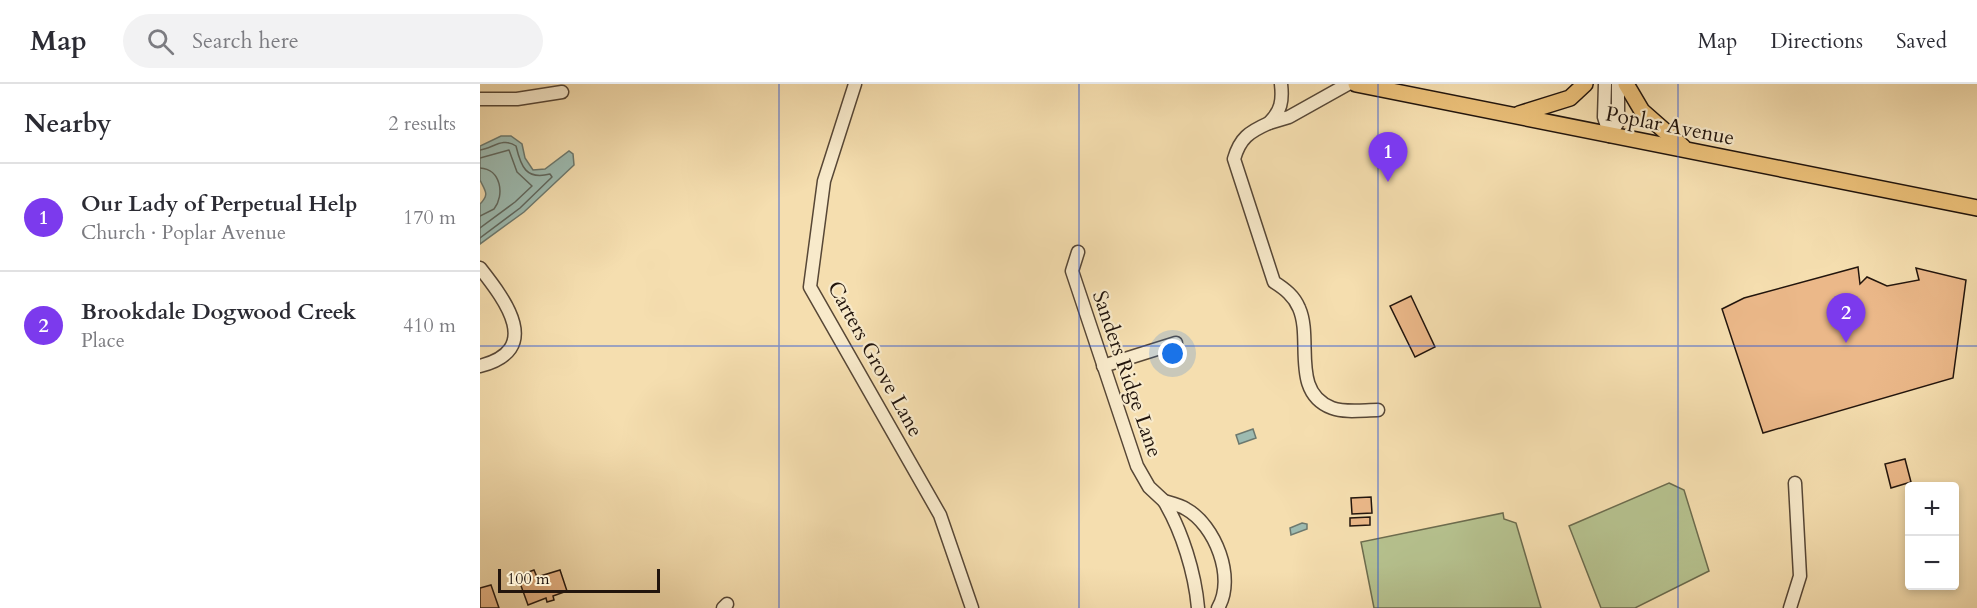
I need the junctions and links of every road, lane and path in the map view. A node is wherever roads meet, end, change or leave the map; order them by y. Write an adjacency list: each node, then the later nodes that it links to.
1 (855, 84): 24 (street, Carters Grove Lane)
2 (1281, 84): 12 (street)
3 (1348, 84): 12 (street)
4 (1356, 84): 11 (main road, Poplar Avenue)
5 (1585, 84): 11 (main road)
6 (1605, 84): 13 (street)
7 (1618, 84): 13 (street)
8 (1626, 84): 14 (main road)
9 (562, 92): 10 (street)
10 (480, 99)
11 (1516, 115): 13 (main road, Poplar Avenue)
12 (1269, 123): 21 (street)
13 (1610, 136): 14 (main road, Poplar Avenue)
14 (1686, 149): 15 (main road, Poplar Avenue)
15 (1977, 208)
16 (1078, 252): 20 (street, Sanders Ridge Lane)
17 (480, 268): 19 (street)
18 (1176, 343): 20 (street)
19 (480, 366)
20 (1103, 366): 23 (street, Sanders Ridge Lane)
21 (1378, 410)
22 (1795, 483): 27 (street)
23 (1164, 501): 25 (street, Sanders Ridge Lane); 26 (street, Sanders Ridge Lane)
24 (972, 608)
25 (1198, 608)
26 (1218, 608)
27 (1790, 608)

